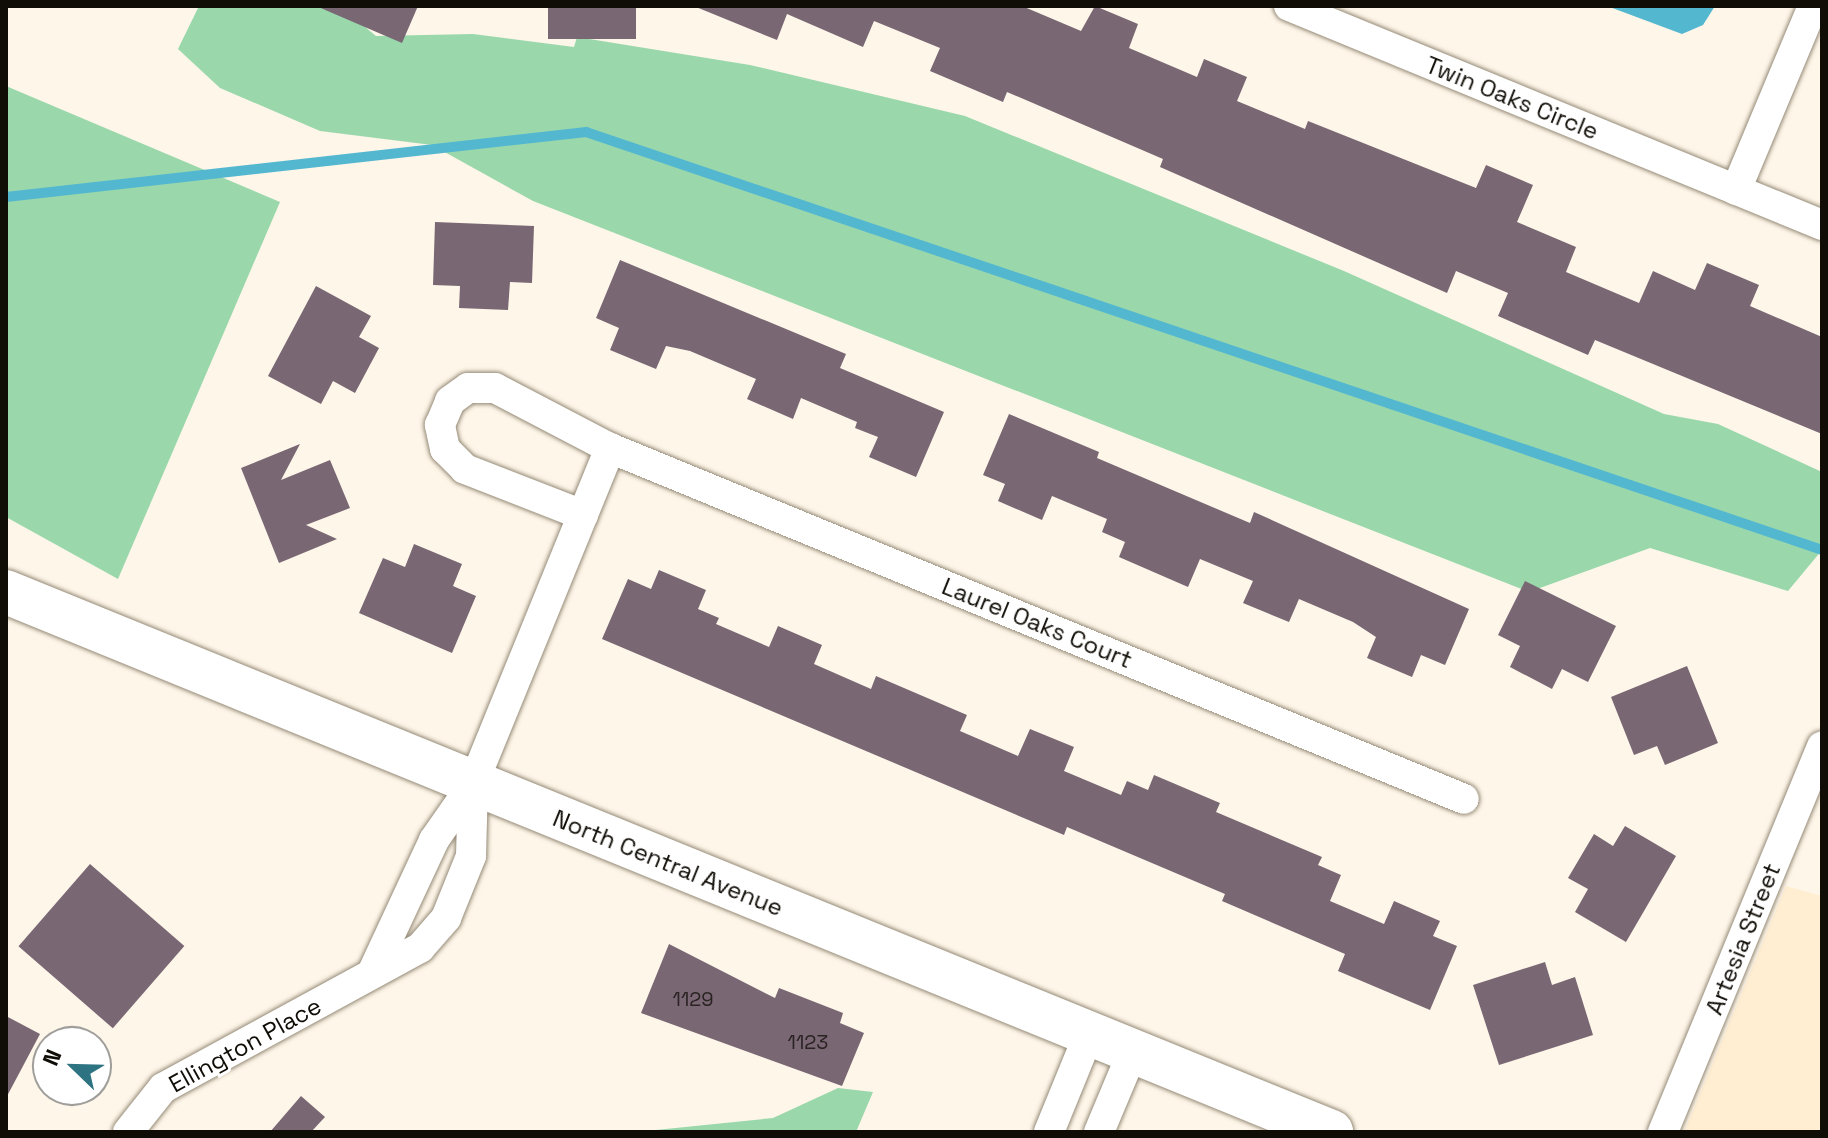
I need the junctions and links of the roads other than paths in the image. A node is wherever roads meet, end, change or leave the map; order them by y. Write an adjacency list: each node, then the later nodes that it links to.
1 (1289, 6): 3 (street, Twin Oaks Circle)
2 (1813, 6): 3 (street)
3 (1736, 190): 4 (street, Twin Oaks Circle)
4 (1822, 225)
5 (610, 448): 6 (street); 6 (street, Laurel Oaks Court); 10 (street, Laurel Oaks Court)
6 (583, 515): 9 (street)
7 (6, 592): 9 (main road, North Central Avenue)
8 (1822, 746): 17 (street, Artesia Street)
9 (473, 784): 11 (main road, North Central Avenue); 13 (street, Ellington Place)
10 (1464, 799)
11 (1089, 1034): 12 (main road, North Central Avenue); 14 (street)
12 (1133, 1051): 15 (street); 16 (main road, North Central Avenue)
13 (128, 1132)
14 (1049, 1132)
15 (1099, 1132)
16 (1331, 1132)
17 (1663, 1132)

